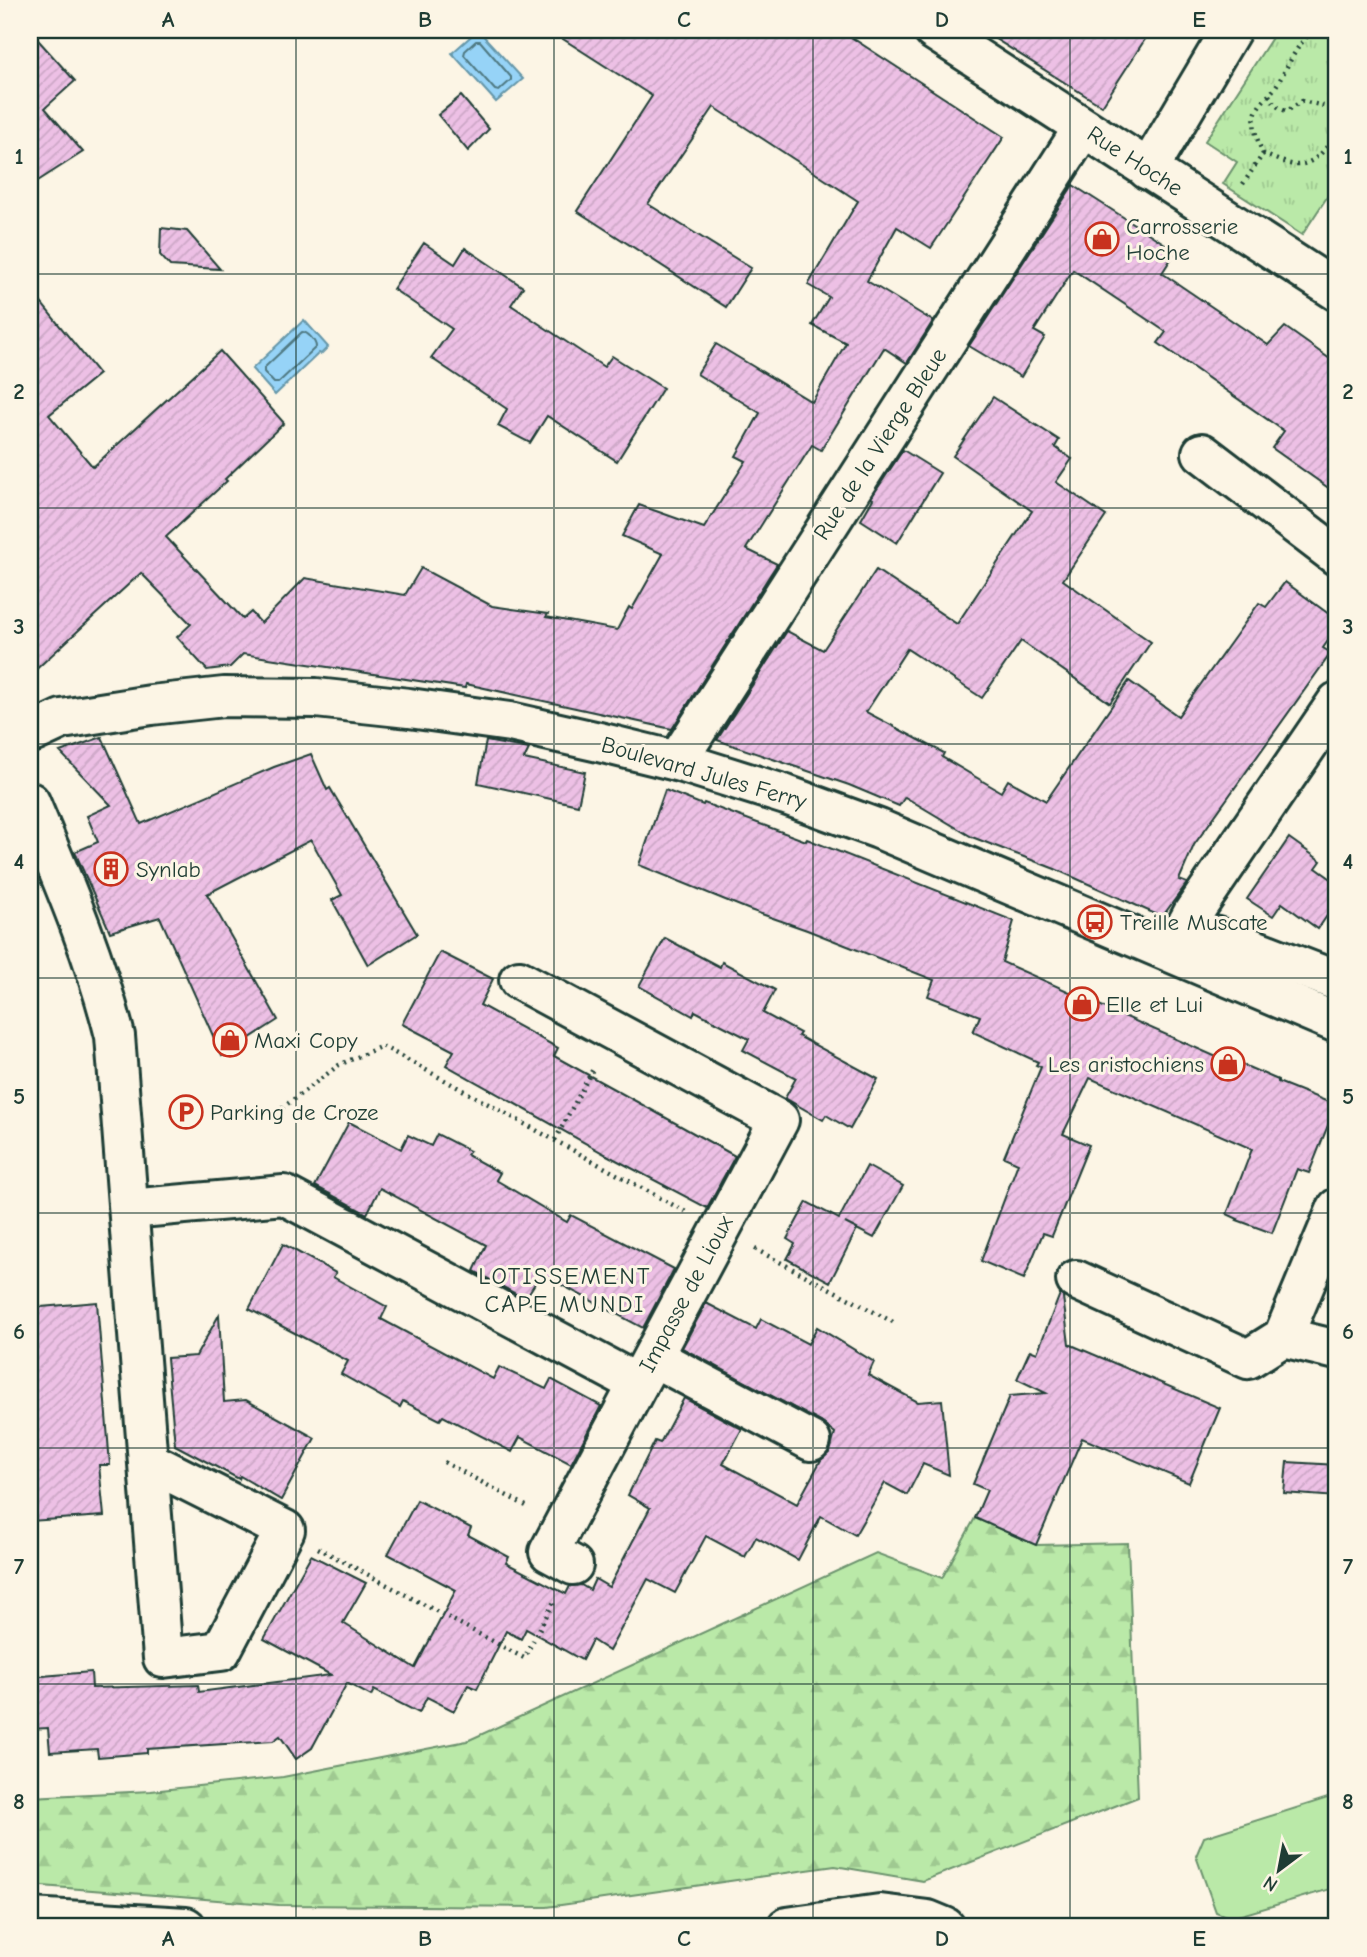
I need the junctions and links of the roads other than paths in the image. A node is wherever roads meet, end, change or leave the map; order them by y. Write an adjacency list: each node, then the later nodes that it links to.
1 (933, 30): 3 (street, Rue Hoche)
2 (1231, 30): 4 (street)
3 (1083, 128): 4 (street, Rue Hoche); 10 (street, Rue de la Vierge Bleue)
4 (1148, 170): 5 (street, Rue Hoche)
5 (1337, 291)
6 (1202, 453): 7 (street)
7 (1337, 556)
8 (1337, 702): 13 (street)
9 (31, 734): 10 (street, Boulevard Jules Ferry)
10 (677, 761): 13 (street, Boulevard Jules Ferry)
11 (30, 803): 12 (street)
12 (42, 856): 18 (street)
13 (1179, 942): 15 (street); 16 (street, Boulevard Jules Ferry)
14 (519, 980): 22 (street, Impasse de Lioux)
15 (1337, 981)
16 (1337, 1023)
17 (1337, 1208): 20 (street)
18 (129, 1209): 22 (street, Impasse de Lioux); 24 (street)
19 (1076, 1280): 20 (street)
20 (1283, 1337): 21 (street)
21 (1337, 1350)
22 (646, 1370): 23 (street); 25 (street)
23 (811, 1441)
24 (148, 1461): 24 (street)
25 (573, 1565)
26 (30, 1918): 27 (street)
27 (186, 1927)
28 (787, 1927): 29 (street)
29 (945, 1927)

